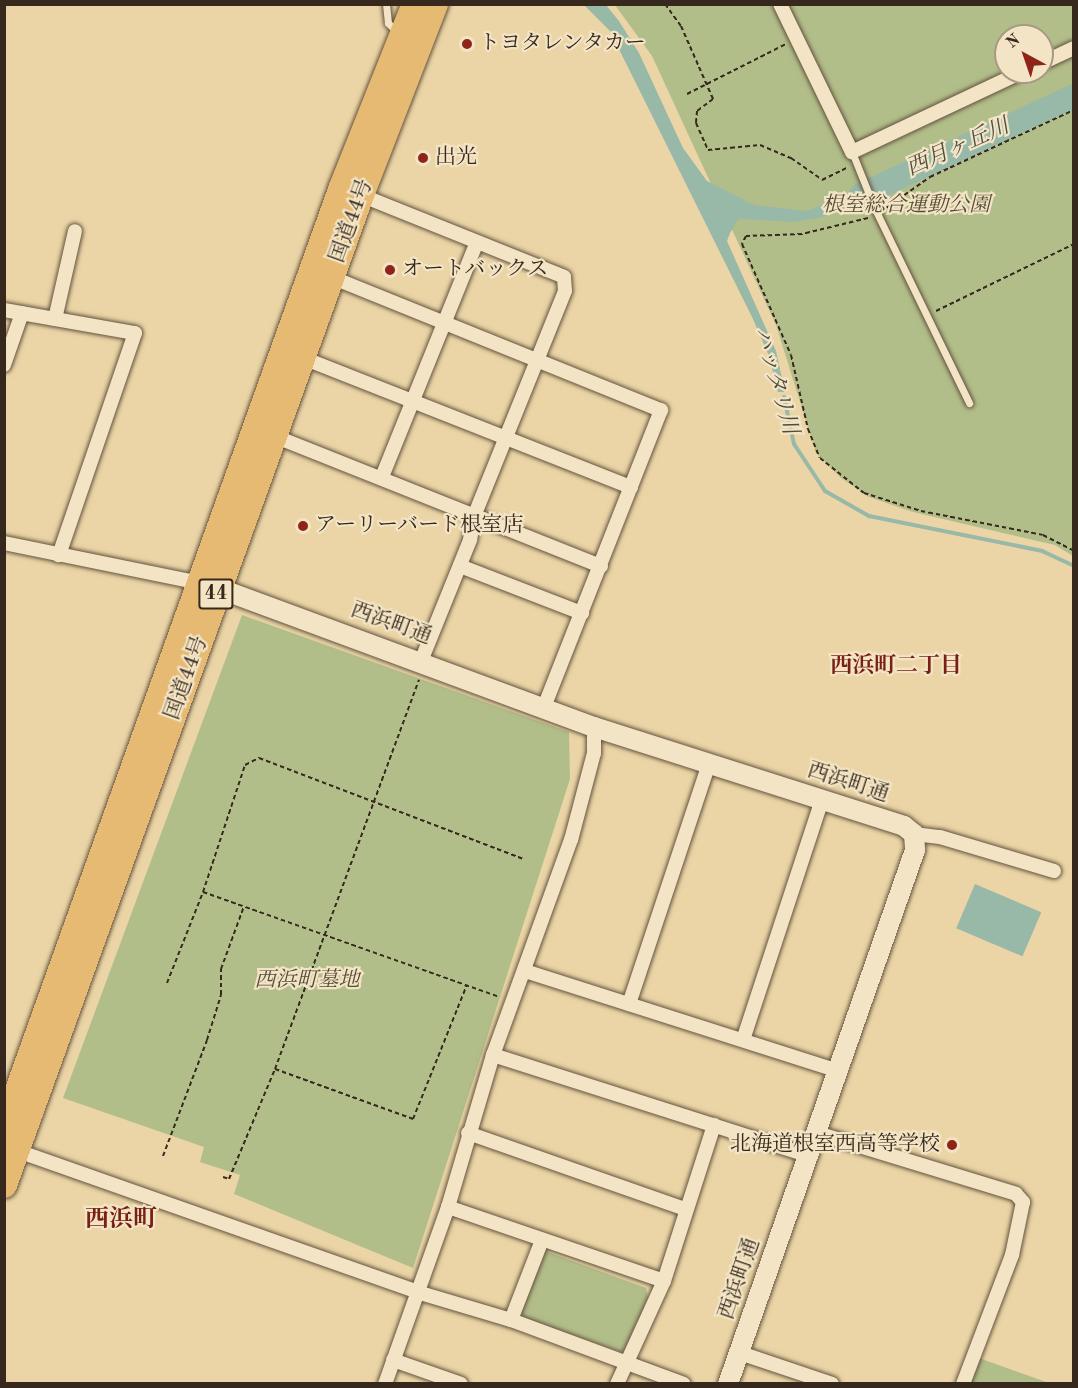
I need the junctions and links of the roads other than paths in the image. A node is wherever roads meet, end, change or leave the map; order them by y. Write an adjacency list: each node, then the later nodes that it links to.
1 (386, 4): 5 (lane)
2 (415, 4): 5 (highway, 国道44号 / 44)
3 (435, 4): 5 (highway, 国道44号 / 44)
4 (780, 4): 9 (street)
5 (412, 42): 10 (highway, 国道44号 / 44)
6 (1074, 48): 7 (street)
7 (1054, 57)
8 (1000, 84): 9 (street)
9 (856, 161): 22 (lane)
10 (351, 191): 12 (street); 13 (highway, 国道44号 / 44); 18 (highway, 国道44号 / 44)
11 (75, 231): 16 (street)
12 (477, 242): 17 (street); 19 (street)
13 (332, 277): 17 (street); 18 (highway, 国道44号 / 44)
14 (4, 310): 15 (street)
15 (22, 313): 16 (street); 20 (street)
16 (55, 319): 29 (street)
17 (444, 322): 19 (street); 21 (street)
18 (293, 354): 21 (street); 23 (highway, 国道44号 / 44); 32 (highway, 国道44号 / 44)
19 (537, 360): 24 (street); 26 (street)
20 (4, 365)
21 (413, 400): 24 (street); 25 (street)
22 (969, 403)
23 (274, 436): 25 (street); 32 (highway, 国道44号 / 44)
24 (505, 438): 26 (street); 27 (street)
25 (382, 477): 27 (street)
26 (631, 487): 31 (street)
27 (475, 514): 30 (street); 31 (street)
28 (4, 543): 29 (street)
29 (59, 555): 32 (street)
30 (459, 566): 33 (street); 34 (street)
31 (601, 566): 33 (street)
32 (210, 586): 34 (street, 西浜町通); 49 (highway, 国道44号 / 44)
33 (582, 613): 35 (street)
34 (423, 662): 35 (street, 西浜町通)
35 (544, 707): 36 (street, 西浜町通)
36 (594, 727): 37 (street, 西浜町通); 41 (street)
37 (709, 763): 38 (street, 西浜町通); 42 (street)
38 (822, 800): 39 (street, 西浜町通); 43 (street)
39 (914, 834): 40 (street); 45 (street, 西浜町通)
40 (1054, 871)
41 (525, 971): 42 (street); 44 (street)
42 (629, 1004): 43 (street)
43 (743, 1040): 45 (street)
44 (494, 1055): 46 (street); 48 (street)
45 (838, 1071): 47 (street, 西浜町通)
46 (714, 1125): 50 (street); 53 (street)
47 (817, 1132): 50 (street, 西浜町通); 67 (street)
48 (468, 1133): 52 (street); 53 (street)
49 (9, 1142): 51 (highway, 国道44号 / 44); 56 (street)
50 (809, 1156): 58 (street, 西浜町通)
51 (4, 1185)
52 (448, 1207): 54 (street); 56 (street)
53 (685, 1209): 55 (street)
54 (542, 1240): 55 (street); 57 (street)
55 (664, 1281): 60 (street)
56 (417, 1292): 57 (street); 59 (street)
57 (511, 1320): 60 (street)
58 (740, 1353): 65 (street, 西浜町通); 66 (street)
59 (393, 1360): 61 (street); 62 (street)
60 (628, 1365): 63 (street); 64 (street)
61 (385, 1383)
62 (461, 1383)
63 (617, 1383)
64 (684, 1383)
65 (728, 1383)
66 (832, 1383)
67 (963, 1383)

